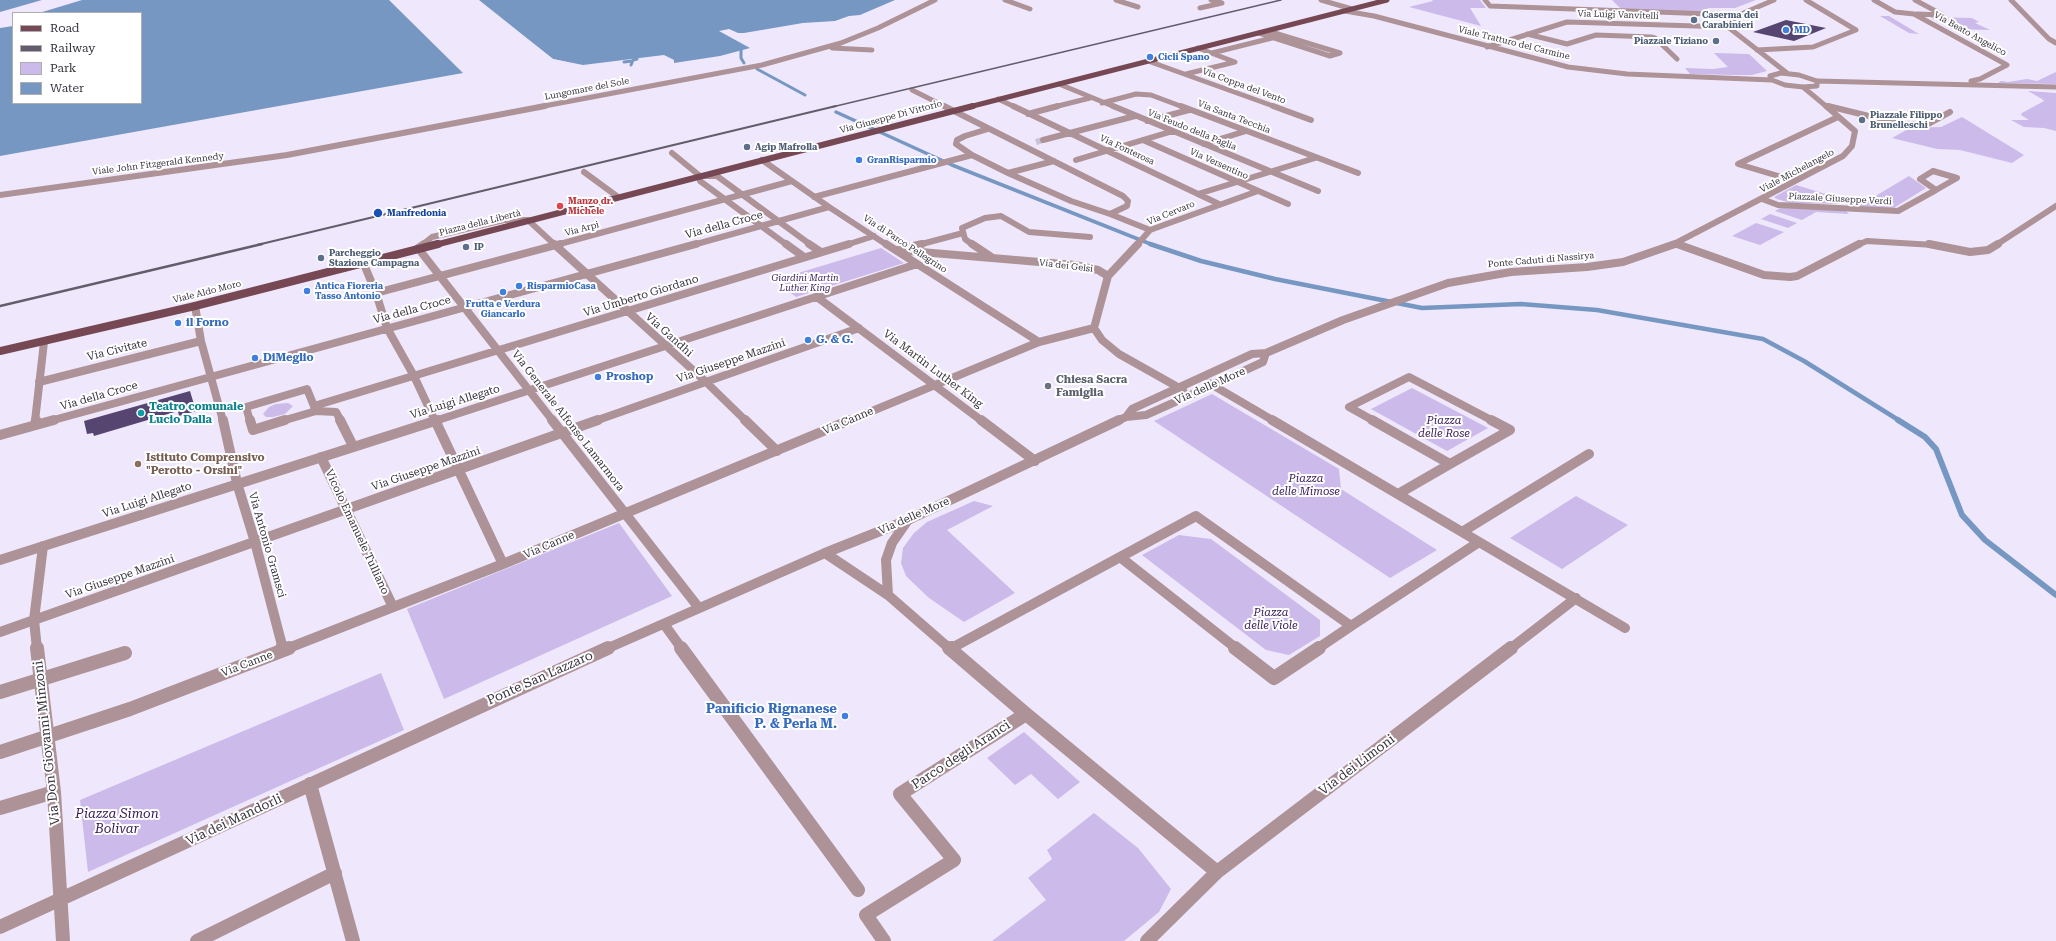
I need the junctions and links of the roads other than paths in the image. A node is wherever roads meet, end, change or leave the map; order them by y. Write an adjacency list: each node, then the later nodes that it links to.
1 (935, 0): 31 (street, Lungomare del Sole)
2 (1005, 0): 17 (street)
3 (1116, 0): 14 (street)
4 (1211, 0): 15 (street)
5 (1322, 0): 16 (street, Viale Tratturo del Carmine)
6 (1386, 0): 16 (main road, Via Giuseppe Di Vittorio)
7 (1486, 0): 18 (street)
8 (1774, 0): 21 (street)
9 (1806, 0): 34 (street)
10 (1874, 0): 20 (street, Via Beato Angelico)
11 (1916, 0): 20 (street)
12 (2011, 0): 29 (street)
13 (1576, 2): 18 (street)
14 (1138, 7)
15 (1200, 8)
16 (1355, 8): 19 (main road, Via Giuseppe Di Vittorio); 22 (street, Viale Tratturo del Carmine)
17 (1030, 9)
18 (1582, 9): 21 (street)
19 (1345, 11): 22 (street, Viale Tratturo del Carmine); 24 (main road, Via Giuseppe Di Vittorio)
20 (1914, 14): 40 (street, Via Beato Angelico)
21 (1739, 15): 23 (street)
22 (1374, 16): 30 (street, Viale Tratturo del Carmine)
23 (1728, 27): 26 (street, Via Luigi Vanvitelli); 34 (street)
24 (1268, 31): 25 (main road, Via Giuseppe Di Vittorio); 27 (street, Via Giuseppe Di Vittorio)
25 (1259, 33): 28 (street, Via Giuseppe Di Vittorio); 32 (main road, Via Giuseppe Di Vittorio)
26 (1527, 34): 30 (street, Via Luigi Vanvitelli); 36 (street)
27 (1283, 35): 28 (street); 28 (street, Via Giuseppe Di Vittorio)
28 (1273, 38): 35 (street)
29 (2056, 43)
30 (1487, 47): 41 (street, Viale Tratturo del Carmine)
31 (825, 48): 33 (street); 68 (street, Lungomare del Sole)
32 (1198, 48): 35 (street); 37 (main road, Via Giuseppe Di Vittorio)
33 (872, 50)
34 (1757, 50): 39 (street)
35 (1212, 53): 38 (street)
36 (1677, 59)
37 (1148, 61): 38 (street, Via Coppa del Vento); 43 (main road, Via Giuseppe Di Vittorio)
38 (1186, 74): 59 (street, Via Coppa del Vento)
39 (1787, 74): 41 (street); 42 (street)
40 (1980, 79): 44 (street, Via Beato Angelico); 45 (street)
41 (1772, 80): 46 (street)
42 (1817, 81): 44 (street); 46 (street)
43 (1059, 84): 49 (street, Via Feudo della Paglia); 50 (main road, Via Giuseppe Di Vittorio)
44 (1952, 84): 45 (street)
45 (1988, 85): 47 (street)
46 (1803, 87): 52 (street, Viale Michelangelo)
47 (2056, 88)
48 (912, 90): 54 (street)
49 (1090, 98): 51 (street, Via Feudo della Paglia); 56 (street)
50 (998, 99): 54 (main road, Via Giuseppe Di Vittorio); 56 (street, Via Fonterosa)
51 (1102, 102): 53 (street, Via Santa Tecchia); 57 (street, Via Feudo della Paglia)
52 (1826, 106): 55 (street); 58 (street, Viale Michelangelo)
53 (1188, 110): 60 (street); 63 (street, Via Santa Tecchia)
54 (951, 111): 61 (street); 73 (main road, Via Giuseppe Di Vittorio)
55 (1950, 112)
56 (1028, 114): 64 (street, Via Fonterosa)
57 (1135, 116): 60 (street, Via Feudo della Paglia); 64 (street)
58 (1838, 117): 82 (street, Viale Michelangelo); 82 (street)
59 (1311, 120)
60 (1146, 121): 62 (street, Via Feudo della Paglia)
61 (988, 129): 67 (street); 71 (street)
62 (1173, 131): 65 (street); 66 (street, Via Feudo della Paglia)
63 (1246, 131): 66 (street); 72 (street, Via Santa Tecchia)
64 (1069, 134): 67 (street); 69 (street, Via Fonterosa)
65 (1143, 140): 69 (street); 83 (street, Via Versentino)
66 (1204, 144): 77 (street, Via Feudo della Paglia)
67 (1023, 146): 75 (street)
68 (318, 150): 89 (street, Viale John Fitzgerald Kennedy)
69 (1107, 151): 74 (street); 88 (street, Via Fonterosa)
70 (672, 153): 80 (street)
71 (972, 155): 79 (street); 91 (street)
72 (1315, 158): 77 (street, Via Cervaro); 78 (street, Via Santa Tecchia)
73 (762, 160): 80 (main road, Via Giuseppe Di Vittorio); 81 (street, Via di Parco Pellegrino)
74 (1076, 160)
75 (1054, 161): 79 (street); 98 (street)
76 (584, 172): 90 (street)
77 (1271, 172): 83 (street, Via Cervaro); 86 (street, Via Feudo della Paglia)
78 (1358, 173)
79 (1008, 174): 98 (street)
80 (700, 176): 87 (street); 90 (main road, Via Giuseppe Di Vittorio); 92 (street)
81 (792, 181): 87 (street, Via Arpi); 91 (street, Via di Parco Pellegrino)
82 (1795, 181): 93 (street, Viale Michelangelo)
83 (1238, 183): 85 (street, Via Versentino); 88 (street, Via Cervaro)
84 (1936, 190): 93 (street, Piazzale Giuseppe Verdi)
85 (1258, 191): 94 (street, Via Cervaro); 95 (street, Via Versentino)
86 (1318, 191)
87 (742, 194): 92 (street, Via Arpi); 100 (street)
88 (1198, 194): 94 (street, Via Fonterosa)
89 (0, 195)
90 (618, 197): 99 (main road, Via Giuseppe Di Vittorio)
91 (814, 197): 97 (street, Via di Parco Pellegrino)
92 (725, 199): 101 (street); 107 (street, Via Arpi)
93 (1762, 199): 106 (street, Viale Michelangelo)
94 (1219, 204): 102 (street, Via Cervaro)
95 (1288, 204)
96 (2056, 206): 106 (street)
97 (829, 207): 100 (street, Via della Croce); 104 (street, Via di Parco Pellegrino)
98 (1110, 214): 102 (street)
99 (528, 220): 107 (street, Via Gandhi); 108 (main road, Piazza della Libertà)
100 (779, 221): 101 (street, Via della Croce); 110 (street)
101 (760, 226): 111 (street); 115 (street, Via della Croce)
102 (1150, 230): 116 (street, Via Cervaro)
103 (963, 233): 105 (street); 109 (street); 112 (street)
104 (874, 236): 109 (street, Via di Parco Pellegrino); 110 (street, Via Umberto Giordano)
105 (1090, 237)
106 (1674, 244): 123 (street, Ponte Caduti di Nassirya)
107 (555, 245): 115 (street, Via Gandhi); 117 (street, Via Arpi)
108 (418, 248): 113 (main road, Viale Aldo Moro); 117 (street, Via Generale Alfonso Lamarmora)
109 (897, 250): 112 (street, Via dei Gelsi); 114 (street, Via di Parco Pellegrino)
110 (821, 252): 111 (street, Via Umberto Giordano)
111 (804, 257): 122 (street, Via Umberto Giordano)
112 (995, 259): 116 (street, Via dei Gelsi)
113 (363, 262): 118 (street); 120 (main road, Viale Aldo Moro)
114 (917, 264): 119 (street, Via Luigi Allegato); 129 (street, Via di Parco Pellegrino)
115 (586, 274): 121 (street, Via della Croce); 122 (street, Via Gandhi)
116 (1108, 276): 126 (street, Via dei Gelsi)
117 (440, 277): 118 (street, Via Arpi); 121 (street, Via Generale Alfonso Lamarmora)
118 (376, 293): 124 (street)
119 (817, 296): 125 (street, Via Martin Luther King); 130 (street, Via Luigi Allegato)
120 (195, 306): 127 (street, Via Antonio Gramsci); 128 (main road, Viale Aldo Moro)
121 (464, 307): 124 (street, Via della Croce); 131 (street, Via Generale Alfonso Lamarmora)
122 (627, 311): 130 (street, Via Gandhi); 131 (street, Via Umberto Giordano)
123 (1344, 320): 133 (street, Via delle More)
124 (387, 328): 134 (street, Via della Croce); 135 (street)
125 (859, 328): 138 (street, Via Giuseppe Mazzini); 139 (street, Via Martin Luther King)
126 (1094, 328): 129 (street, Via Canne); 141 (street)
127 (201, 341): 134 (street, Via Antonio Gramsci); 137 (street, Via Civitate)
128 (44, 342): 132 (main road, Viale Aldo Moro); 137 (street)
129 (1039, 342): 139 (street, Via Canne)
130 (664, 346): 138 (street, Via Gandhi); 142 (street, Via Luigi Allegato)
131 (498, 351): 135 (street, Via Umberto Giordano); 142 (street, Via Generale Alfonso Lamarmora)
132 (0, 352)
133 (1266, 353): 136 (street, Via delle More); 140 (street, Via delle More)
134 (212, 376): 147 (street, Via della Croce); 157 (street, Via Antonio Gramsci)
135 (414, 376): 144 (street, Via Umberto Giordano); 146 (street)
136 (1200, 378): 140 (street); 141 (street, Via delle More)
137 (39, 382): 147 (street)
138 (706, 382): 148 (street, Via Giuseppe Mazzini); 151 (street, Via Gandhi)
139 (933, 385): 151 (street, Via Canne); 154 (street, Via Martin Luther King)
140 (1213, 385): 143 (street, Via delle More); 158 (street)
141 (1179, 387): 143 (street); 145 (street, Via delle More)
142 (530, 391): 146 (street, Via Luigi Allegato); 148 (street, Via Generale Alfonso Lamarmora)
143 (1191, 394): 145 (street, Via delle More)
144 (315, 408): 144 (street, Via Umberto Giordano); 150 (street)
145 (1126, 417): 154 (street, Via delle More)
146 (435, 421): 150 (street, Via Luigi Allegato); 156 (street)
147 (35, 425): 149 (street, Via della Croce)
148 (562, 433): 156 (street, Via Giuseppe Mazzini); 160 (street, Via Generale Alfonso Lamarmora)
149 (0, 435)
150 (353, 446): 153 (street, Via Luigi Allegato)
151 (777, 451): 160 (street, Via Canne)
152 (1589, 454): 162 (street)
153 (321, 456): 157 (street, Via Luigi Allegato); 159 (street, Vicolo Emanuele Tulliano)
154 (1035, 461): 161 (street, Via delle More)
155 (1450, 464): 155 (street); 158 (street)
156 (459, 470): 159 (street, Via Giuseppe Mazzini); 169 (street)
157 (237, 483): 163 (street, Via Antonio Gramsci); 165 (street, Via Luigi Allegato)
158 (1398, 494): 162 (street)
159 (346, 509): 163 (street, Via Giuseppe Mazzini); 172 (street, Vicolo Emanuele Tulliano)
160 (625, 513): 169 (street, Via Canne); 173 (street, Via Generale Alfonso Lamarmora)
161 (908, 520): 166 (street, Via delle More); 170 (street)
162 (1462, 532): 164 (street)
163 (255, 542): 174 (street, Via Giuseppe Mazzini); 180 (street, Via Antonio Gramsci)
164 (1479, 542): 171 (street); 176 (street)
165 (43, 546): 168 (street, Via Luigi Allegato); 174 (street, Via Don Giovanni Minzoni)
166 (825, 553): 170 (street, Parco degli Aranci); 173 (street, Via delle More)
167 (1120, 557): 176 (street); 176 (street); 179 (street)
168 (0, 560)
169 (503, 564): 172 (street, Via Canne)
170 (888, 595): 179 (street, Parco degli Aranci)
171 (1576, 598): 177 (street); 191 (street, Via dei Limoni)
172 (393, 607): 180 (street, Via Canne)
173 (699, 608): 175 (street)
174 (34, 620): 178 (street, Via Giuseppe Mazzini); 182 (street, Via Don Giovanni Minzoni)
175 (664, 624): 184 (street, Ponte San Lazzaro); 193 (street)
176 (1351, 626)
177 (1625, 628)
178 (0, 632)
179 (950, 649): 185 (street, Parco degli Aranci)
180 (283, 650): 186 (street, Via Canne)
181 (125, 653): 182 (street)
182 (41, 681): 183 (street); 186 (street, Via Don Giovanni Minzoni)
183 (0, 692)
184 (467, 711): 188 (street, Via dei Mandorli)
185 (1026, 714): 191 (street, Parco degli Aranci); 199 (street, Parco degli Aranci)
186 (47, 738): 187 (street, Via Canne); 189 (street, Via Don Giovanni Minzoni)
187 (0, 752)
188 (310, 784): 192 (street); 194 (street, Via dei Mandorli)
189 (54, 792): 190 (street); 194 (street, Via Don Giovanni Minzoni)
190 (0, 808)
191 (1217, 872): 200 (street, Via dei Limoni)
192 (335, 873): 197 (street); 198 (street)
193 (858, 890)
194 (61, 900): 195 (street, Via dei Mandorli); 196 (street, Via Don Giovanni Minzoni)
195 (0, 927)
196 (63, 941)
197 (197, 941)
198 (353, 941)
199 (884, 941)
200 (1147, 941)

